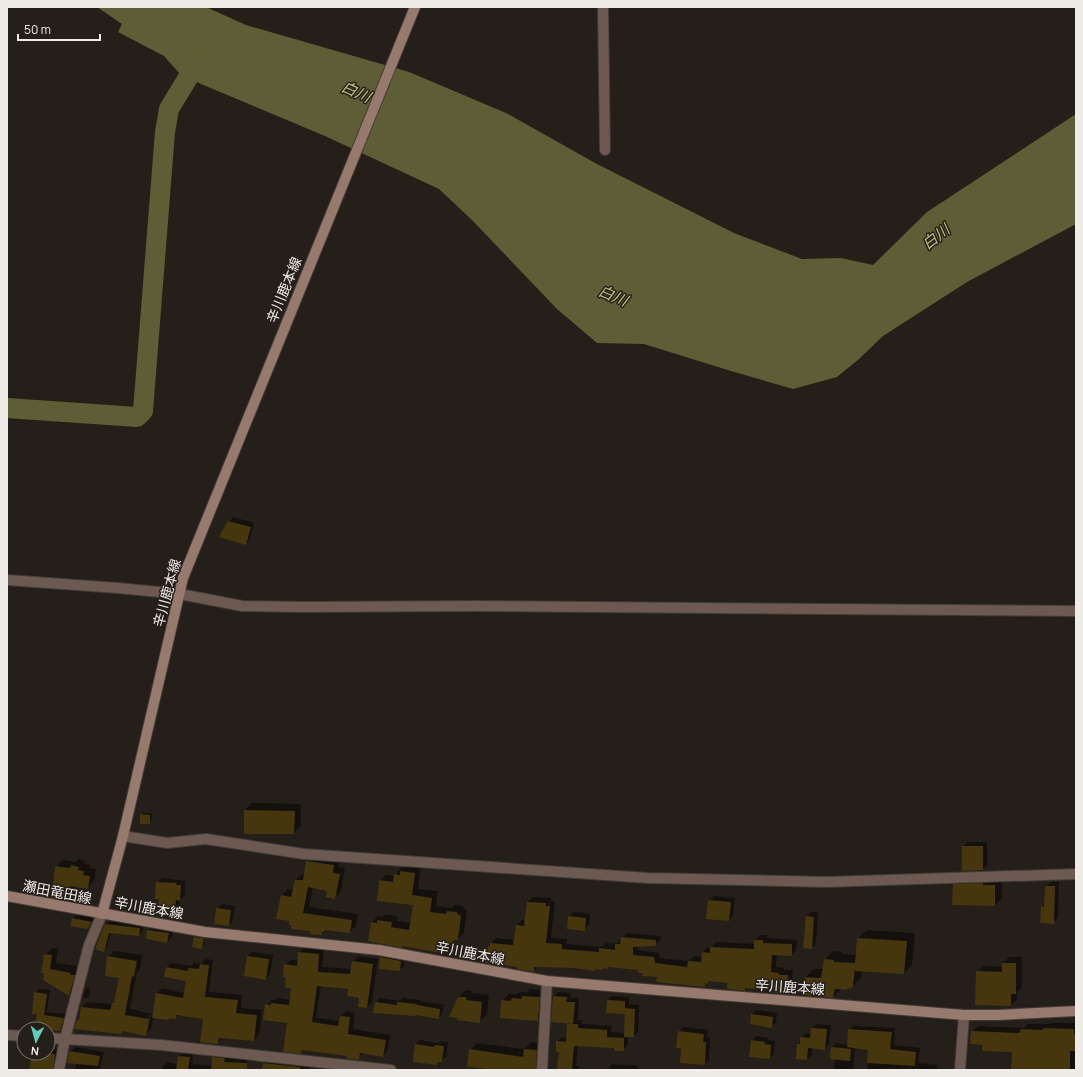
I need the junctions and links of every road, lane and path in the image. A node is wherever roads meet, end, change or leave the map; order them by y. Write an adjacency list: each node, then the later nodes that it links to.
1 (415, 7): 5 (main road, 辛川鹿本線)
2 (603, 7): 3 (street)
3 (605, 150)
4 (7, 580): 5 (street)
5 (180, 594): 6 (street); 7 (main road, 辛川鹿本線)
6 (1076, 611)
7 (123, 836): 8 (street); 10 (main road, 辛川鹿本線)
8 (1076, 874)
9 (7, 896): 10 (main road, 瀬田竜田線)
10 (102, 914): 11 (main road, 辛川鹿本線); 15 (street)
11 (547, 981): 13 (main road, 辛川鹿本線); 18 (street)
12 (1076, 1011): 13 (main road, 辛川鹿本線)
13 (964, 1015): 19 (street)
14 (56, 1038): 15 (street)
15 (65, 1039): 16 (street); 17 (street)
16 (59, 1070)
17 (391, 1070)
18 (542, 1070)
19 (960, 1070)

